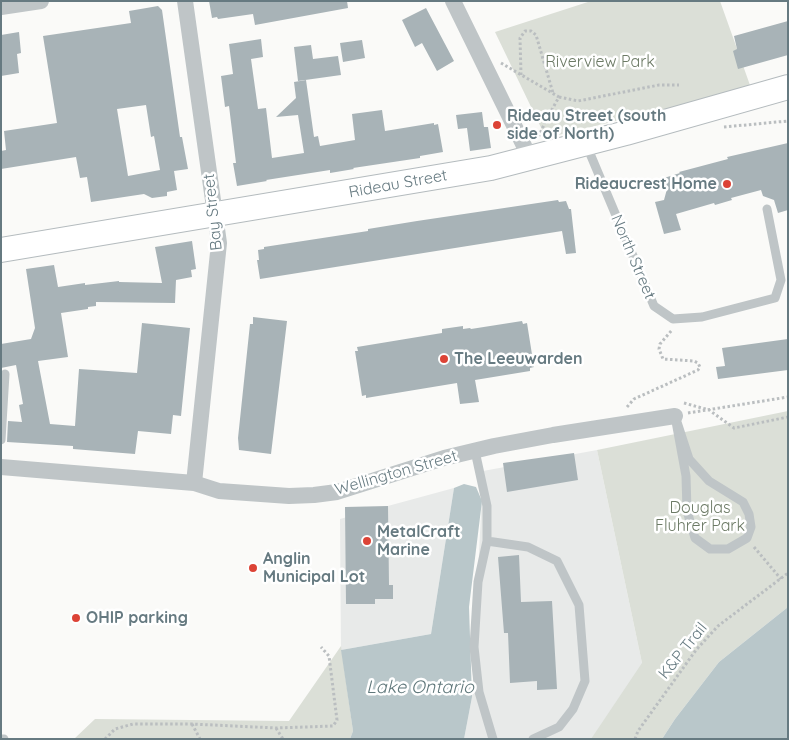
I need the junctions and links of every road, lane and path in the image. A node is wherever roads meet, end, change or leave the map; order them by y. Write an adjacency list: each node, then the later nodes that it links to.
1 (41, 1): 4 (street)
2 (185, 1): 16 (street, Bay Street)
3 (453, 1): 5 (street)
4 (1, 7)
5 (475, 46): 6 (path); 14 (street)
6 (521, 75): 9 (path); 9 (path)
7 (679, 85): 10 (path)
8 (788, 87): 13 (street, Rideau Street)
9 (553, 94): 10 (path)
10 (559, 97): 14 (path)
11 (788, 121): 12 (path)
12 (716, 127)
13 (586, 144): 14 (street, Rideau Street); 15 (lane, North Street)
14 (534, 149): 16 (street, Rideau Street)
15 (767, 209)
16 (216, 215): 17 (street, Rideau Street); 26 (street, Bay Street)
17 (1, 250)
18 (672, 329): 21 (path)
19 (5, 374): 23 (lane)
20 (788, 397): 22 (path)
21 (627, 407)
22 (675, 416): 24 (street, Wellington Street); 27 (lane); 27 (lane)
23 (1, 440)
24 (475, 451): 26 (street, Wellington Street); 28 (lane)
25 (1, 466): 26 (street, Wellington Street)
26 (194, 483)
27 (747, 538): 30 (path)
28 (487, 541): 37 (lane); 38 (lane)
29 (788, 573): 30 (path, K&P Trail)
30 (781, 579): 39 (path, K&P Trail)
31 (321, 647): 33 (path)
32 (192, 724): 33 (path); 34 (path); 35 (path)
33 (276, 728): 36 (path)
34 (105, 739)
35 (200, 739)
36 (283, 739)
37 (493, 739)
38 (533, 739)
39 (635, 739)

